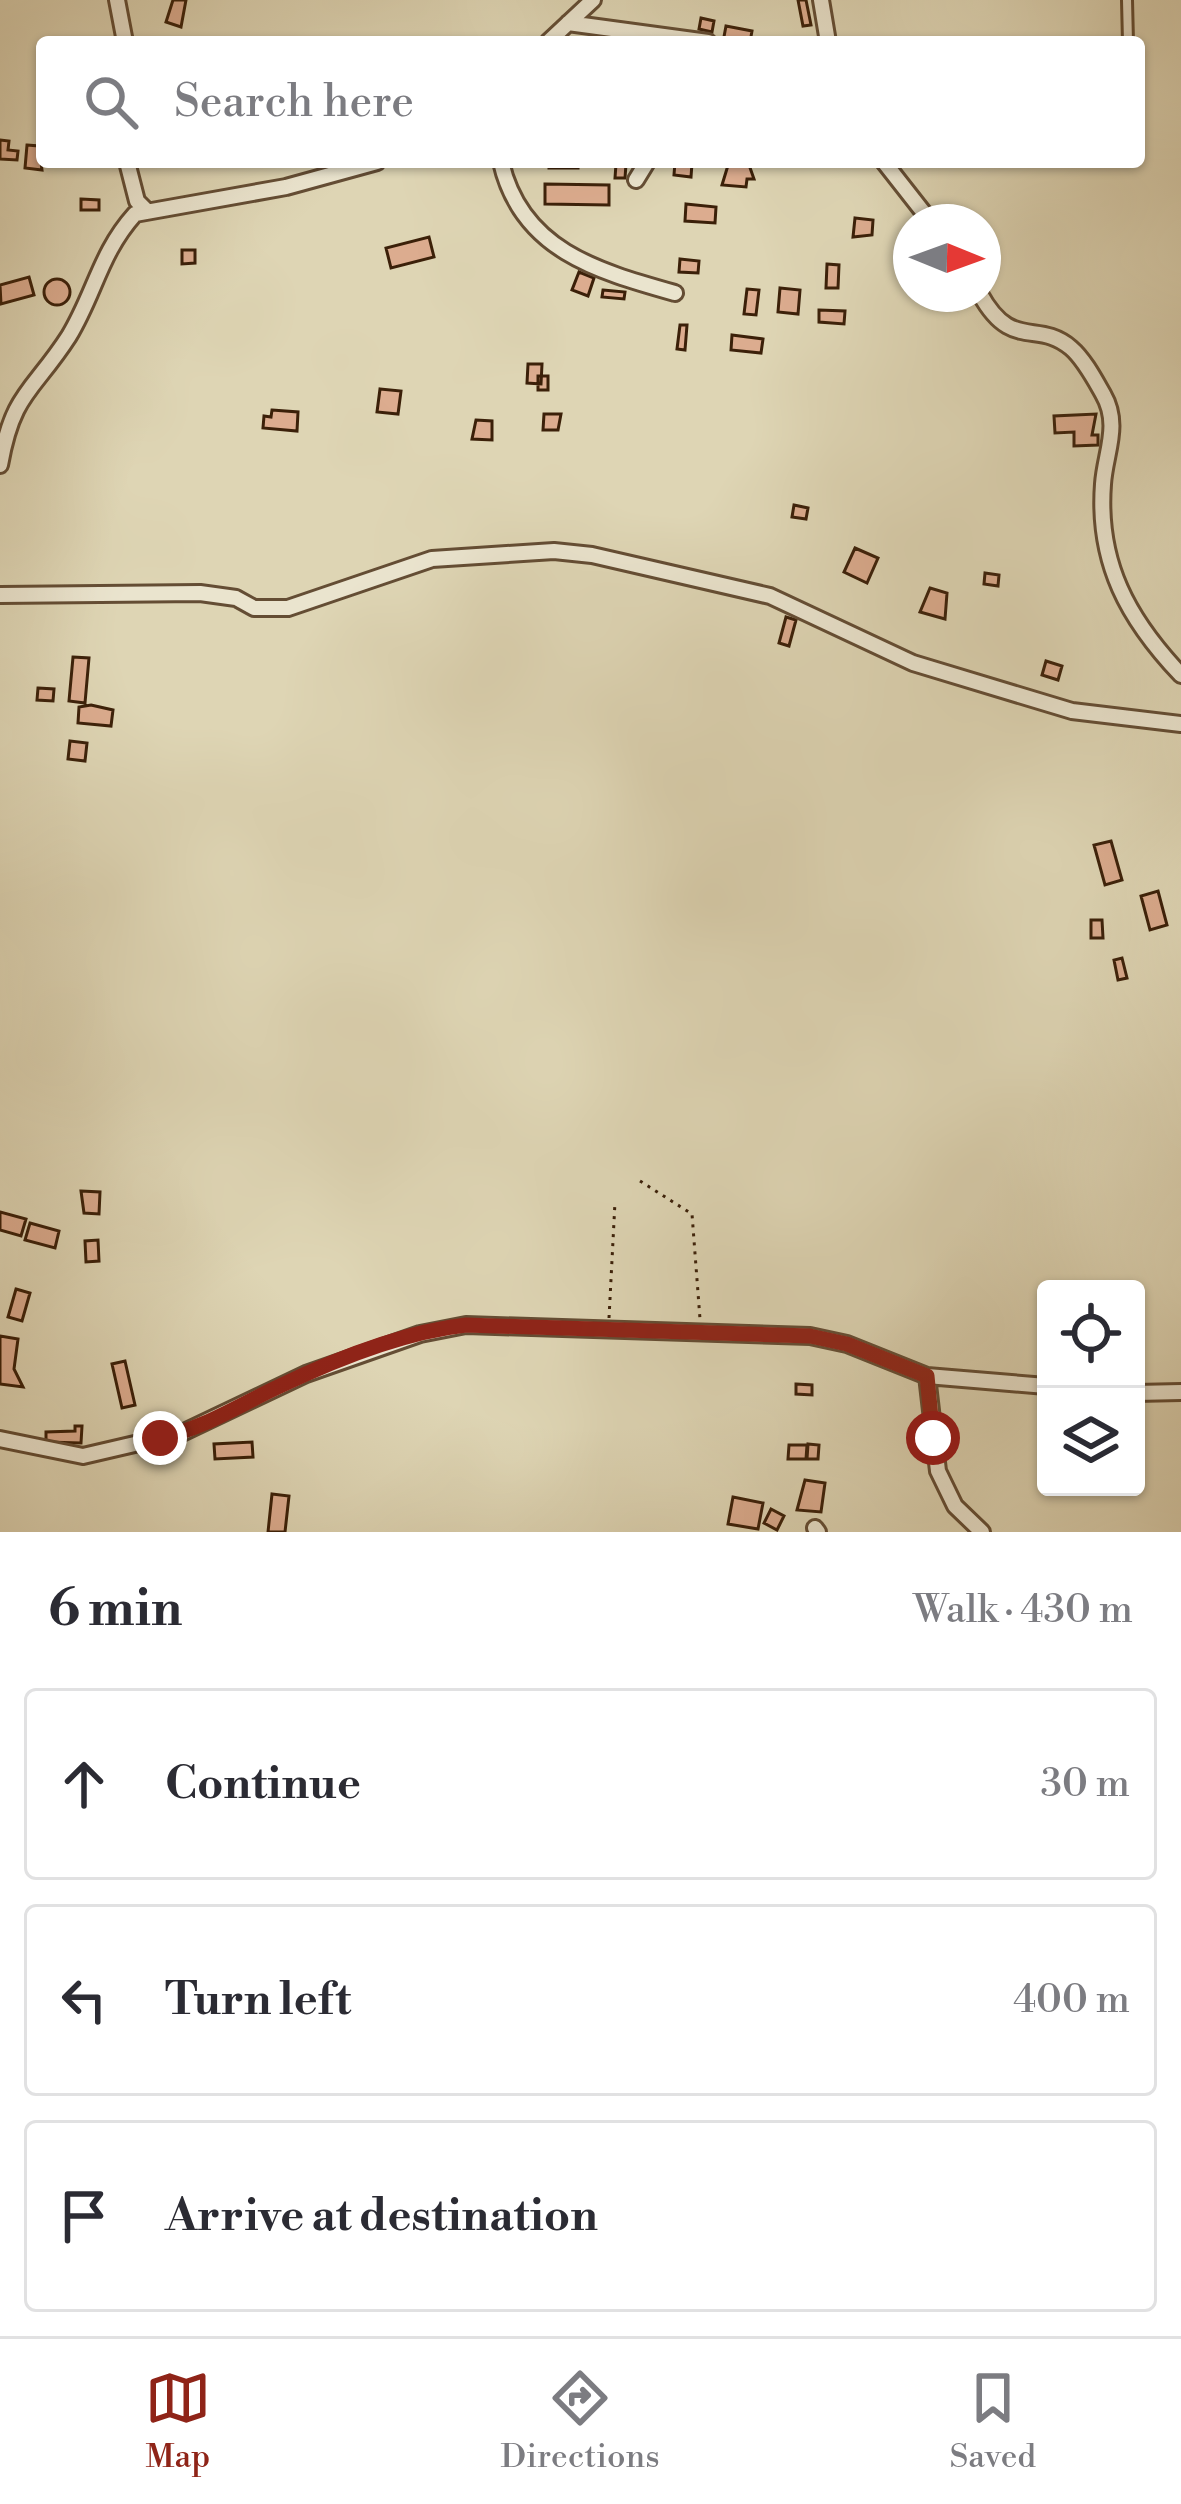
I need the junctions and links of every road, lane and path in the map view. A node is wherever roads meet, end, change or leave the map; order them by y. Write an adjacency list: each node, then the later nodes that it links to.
1 (117, 0): 6 (street)
2 (593, 0): 5 (street)
3 (821, 0): 9 (street)
4 (1127, 0): 10 (lane)
5 (568, 23): 7 (street); 8 (street)
6 (123, 36)
7 (554, 36)
8 (651, 36)
9 (827, 36)
10 (1127, 36)
11 (129, 168): 18 (street)
12 (355, 168): 18 (street)
13 (502, 168): 19 (street)
14 (643, 168): 16 (street)
15 (889, 168): 17 (street)
16 (636, 180)
17 (917, 204)
18 (145, 209): 21 (street)
19 (675, 292)
20 (990, 312): 23 (street)
21 (0, 465)
22 (0, 595): 24 (street)
23 (1181, 675)
24 (1181, 724)
25 (640, 1181): 28 (path)
26 (615, 1202): 27 (path)
27 (608, 1332): 28 (street); 33 (street)
28 (700, 1332): 29 (street)
29 (927, 1376): 30 (street); 34 (street)
30 (1037, 1385)
31 (1181, 1392): 32 (street)
32 (1145, 1393)
33 (0, 1438)
34 (982, 1532)

